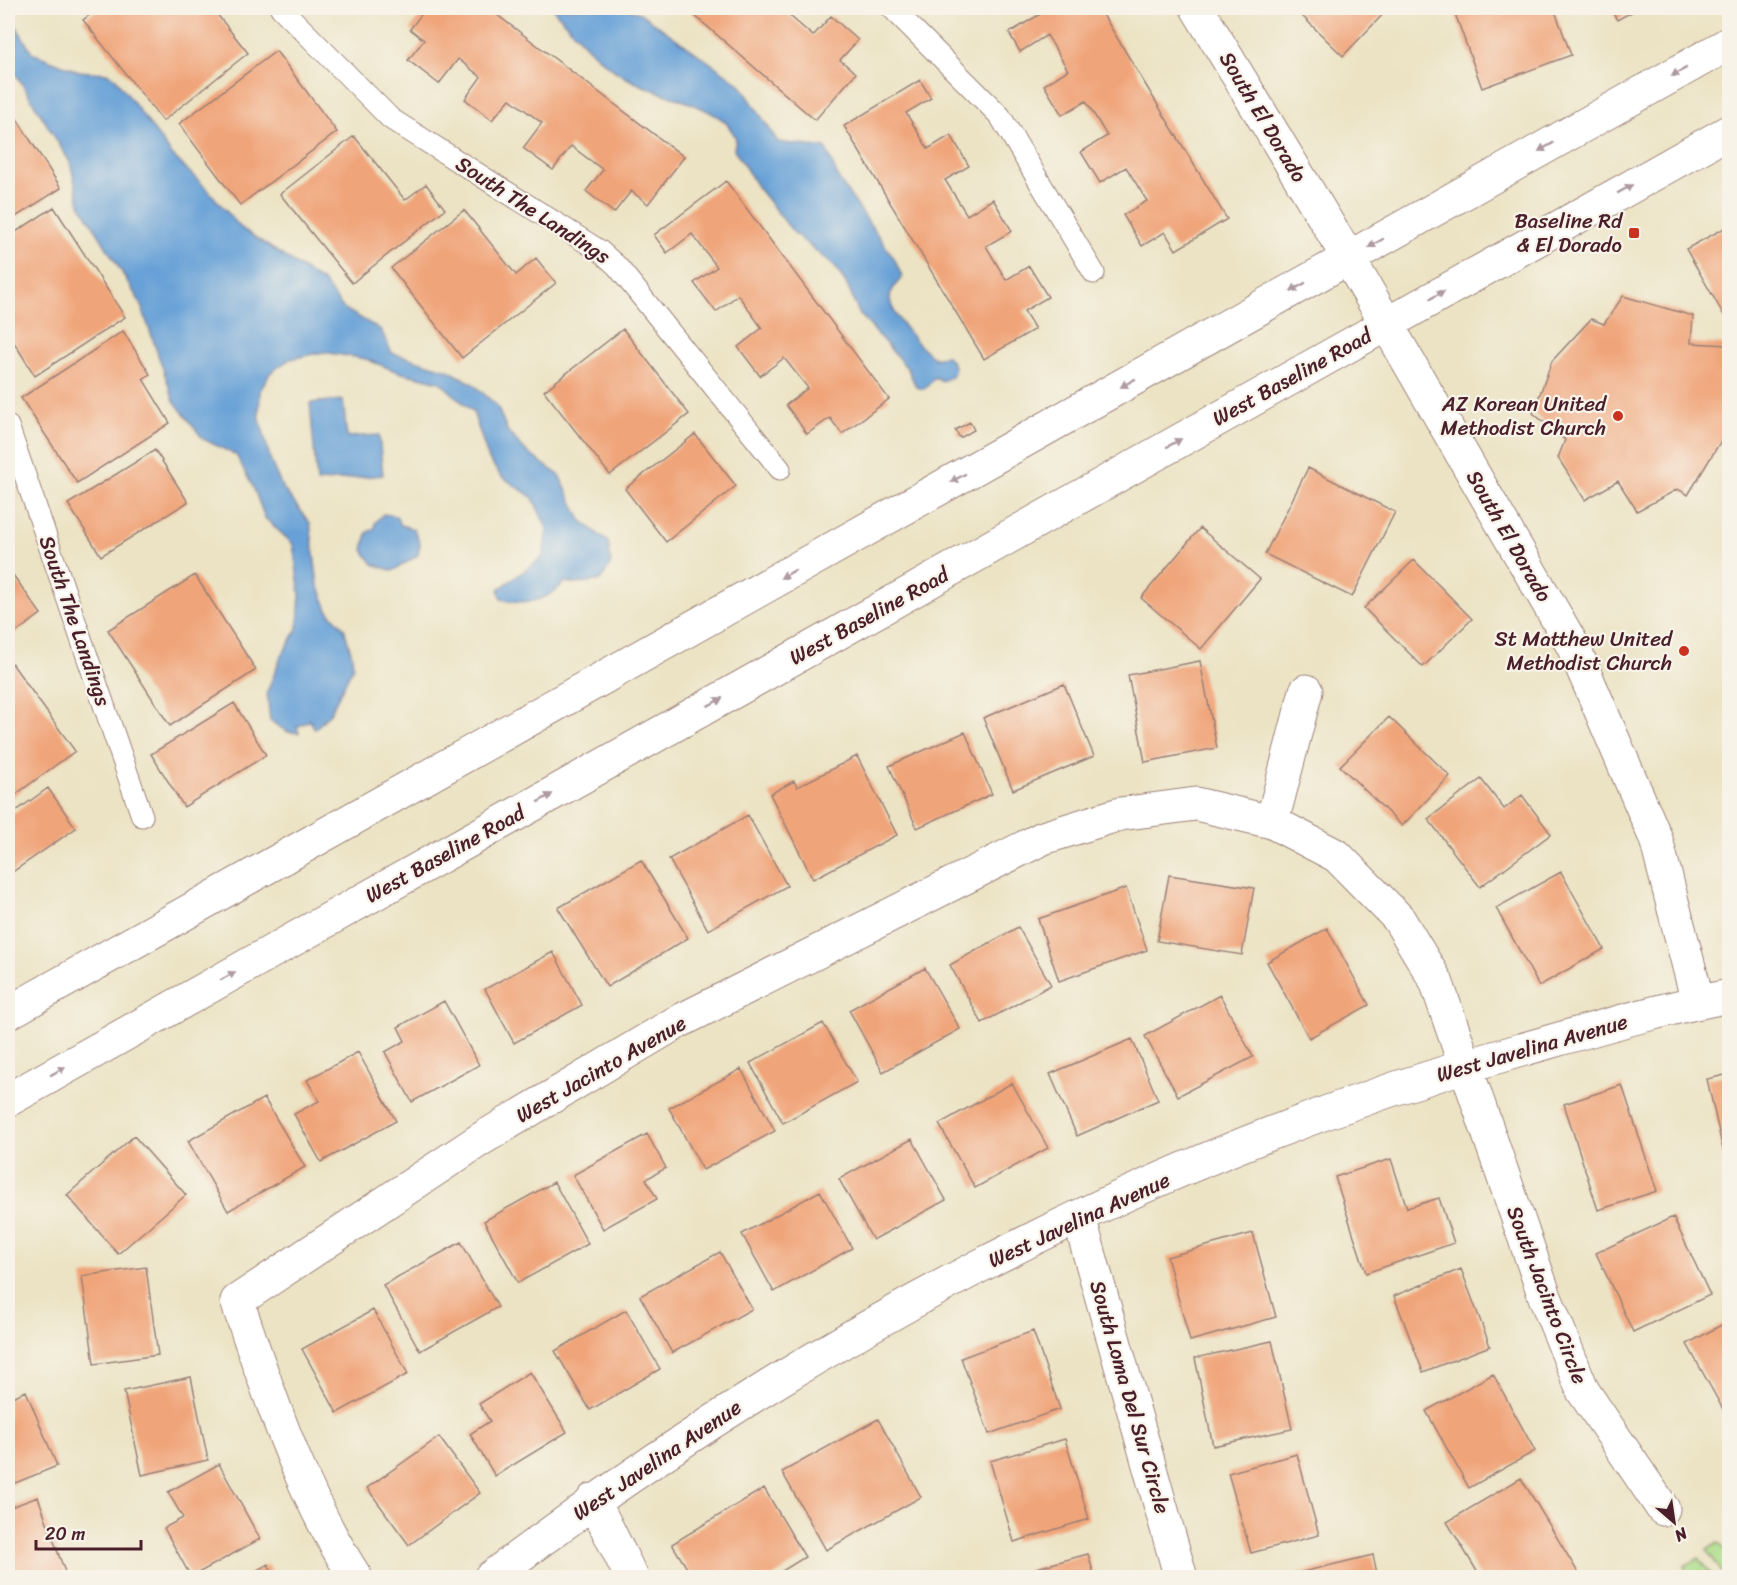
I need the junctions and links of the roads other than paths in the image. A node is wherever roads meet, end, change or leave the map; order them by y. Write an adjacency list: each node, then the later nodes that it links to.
1 (281, 8): 10 (lane, South The Landings)
2 (892, 8): 7 (lane)
3 (1197, 8): 6 (street, South El Dorado)
4 (1730, 44): 6 (street, one-way to 6)
5 (1730, 131): 8 (street, West Baseline Road, one-way to 5)
6 (1349, 259): 8 (street, South El Dorado); 15 (street, one-way to 15)
7 (1094, 273)
8 (1386, 324): 14 (street, South El Dorado); 17 (street, West Baseline Road, one-way to 8)
9 (8, 426): 12 (lane, South The Landings)
10 (780, 469)
11 (1306, 691): 13 (street)
12 (142, 816)
13 (1272, 822): 16 (street, West Jacinto Avenue); 21 (street, West Jacinto Avenue)
14 (1714, 999): 16 (street, West Javelina Avenue)
15 (8, 1013)
16 (1464, 1065): 18 (street, West Javelina Avenue); 20 (street, South Jacinto Circle)
17 (8, 1100)
18 (1078, 1217): 19 (street, West Javelina Avenue); 24 (street, South Loma Del Sur Circle)
19 (593, 1500): 22 (street, West Javelina Avenue); 23 (street)
20 (1663, 1509)
21 (356, 1578)
22 (490, 1578)
23 (632, 1578)
24 (1181, 1578)

